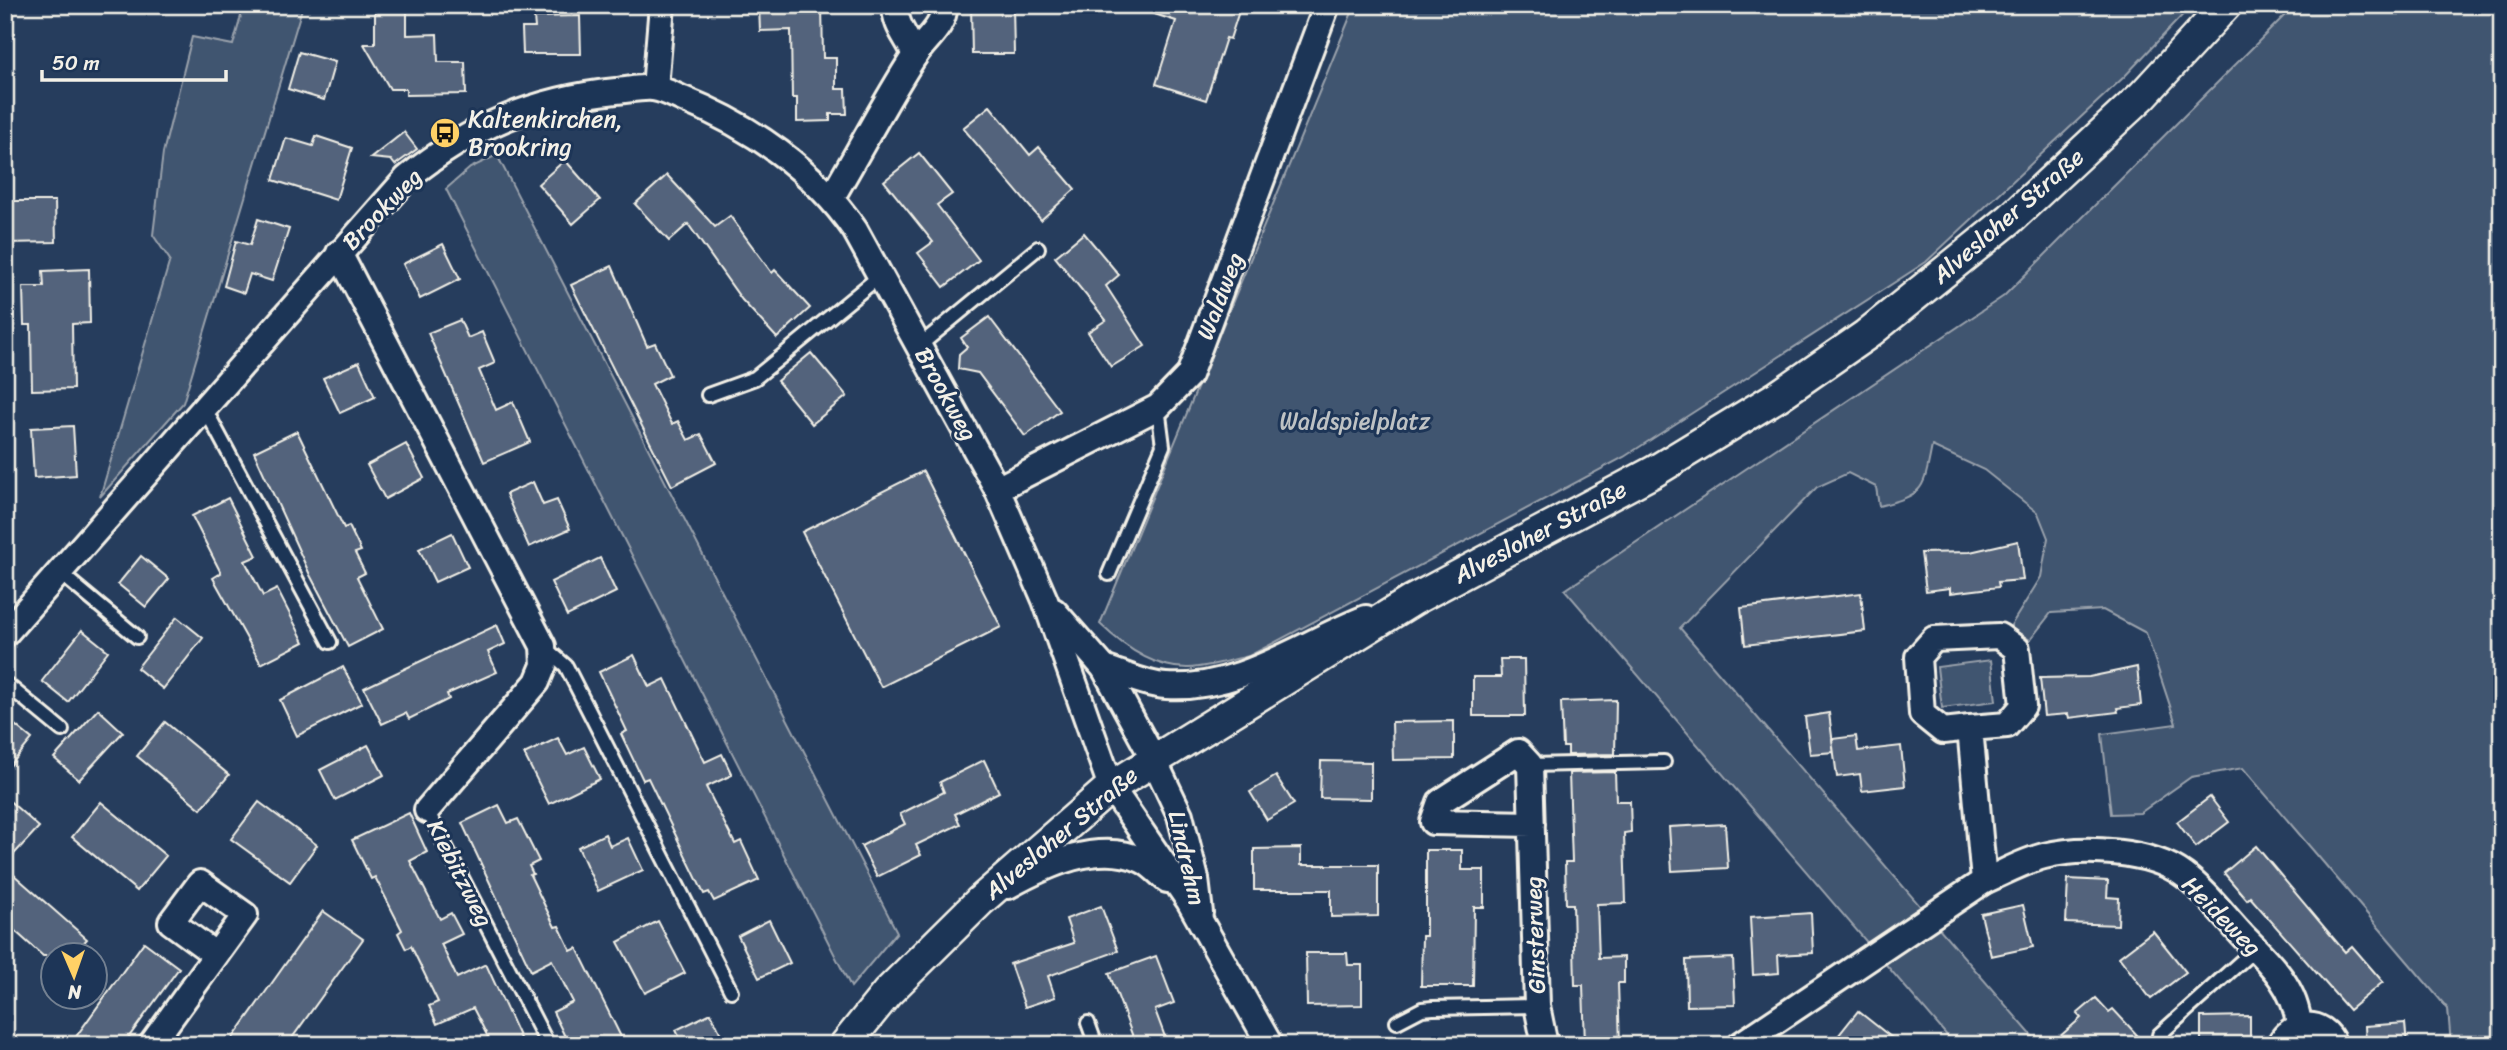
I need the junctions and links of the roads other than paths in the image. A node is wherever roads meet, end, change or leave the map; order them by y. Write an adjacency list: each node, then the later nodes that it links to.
1 (662, 5): 7 (street)
2 (895, 5): 6 (street)
3 (945, 5): 6 (street)
4 (1327, 5): 15 (street, Waldweg)
5 (2226, 5): 20 (street, Alvesloher Straße)
6 (915, 55): 8 (street)
7 (655, 88): 8 (street, Brookweg); 10 (street, Brookweg)
8 (832, 197): 11 (street, Brookweg)
9 (1038, 248): 12 (lane)
10 (339, 253): 14 (street, Brookweg); 24 (street)
11 (881, 275): 12 (street, Brookweg); 13 (lane)
12 (919, 346): 16 (street, Brookweg)
13 (708, 395)
14 (204, 407): 17 (street, Brookweg); 23 (lane)
15 (1158, 407): 16 (street, Waldweg); 18 (lane)
16 (997, 489): 19 (street, Brookweg)
17 (58, 572): 21 (street, Brookweg); 22 (lane)
18 (1109, 574)
19 (1045, 600): 25 (street, Brookweg); 32 (street, Brookweg)
20 (1412, 600): 25 (street); 29 (street, Alvesloher Straße)
21 (5, 634)
22 (137, 637)
23 (330, 642)
24 (543, 646): 33 (street, Kiebitzweg); 40 (lane)
25 (1104, 668): 29 (street, Brookweg)
26 (5, 683): 28 (lane)
27 (1970, 728): 27 (street); 35 (street)
28 (62, 730)
29 (1153, 758): 32 (street, Alvesloher Straße); 37 (street, Lindrehm)
30 (1664, 761): 31 (lane)
31 (1530, 765): 34 (street, Ginsterweg); 34 (street)
32 (1111, 786): 36 (street, Alvesloher Straße); 37 (street, Lindrehm)
33 (427, 810): 48 (lane, Kiebitzweg)
34 (1532, 824): 41 (street, Ginsterweg)
35 (1984, 881): 38 (street, Heideweg); 46 (street, Heideweg)
36 (980, 901): 37 (street); 49 (street, Alvesloher Straße)
37 (1195, 911): 51 (street, Lindrehm)
38 (2255, 949): 44 (street, Heideweg); 45 (lane)
39 (216, 955): 47 (street)
40 (731, 991)
41 (1537, 1006): 42 (lane); 52 (street, Ginsterweg)
42 (1397, 1022)
43 (1088, 1023): 50 (lane)
44 (2299, 1026): 54 (street); 55 (street)
45 (2159, 1035)
46 (1768, 1038): 53 (street, Heideweg)
47 (152, 1045)
48 (548, 1045)
49 (845, 1045)
50 (1096, 1045)
51 (1270, 1045)
52 (1545, 1045)
53 (1740, 1045)
54 (2279, 1045)
55 (2334, 1045)

